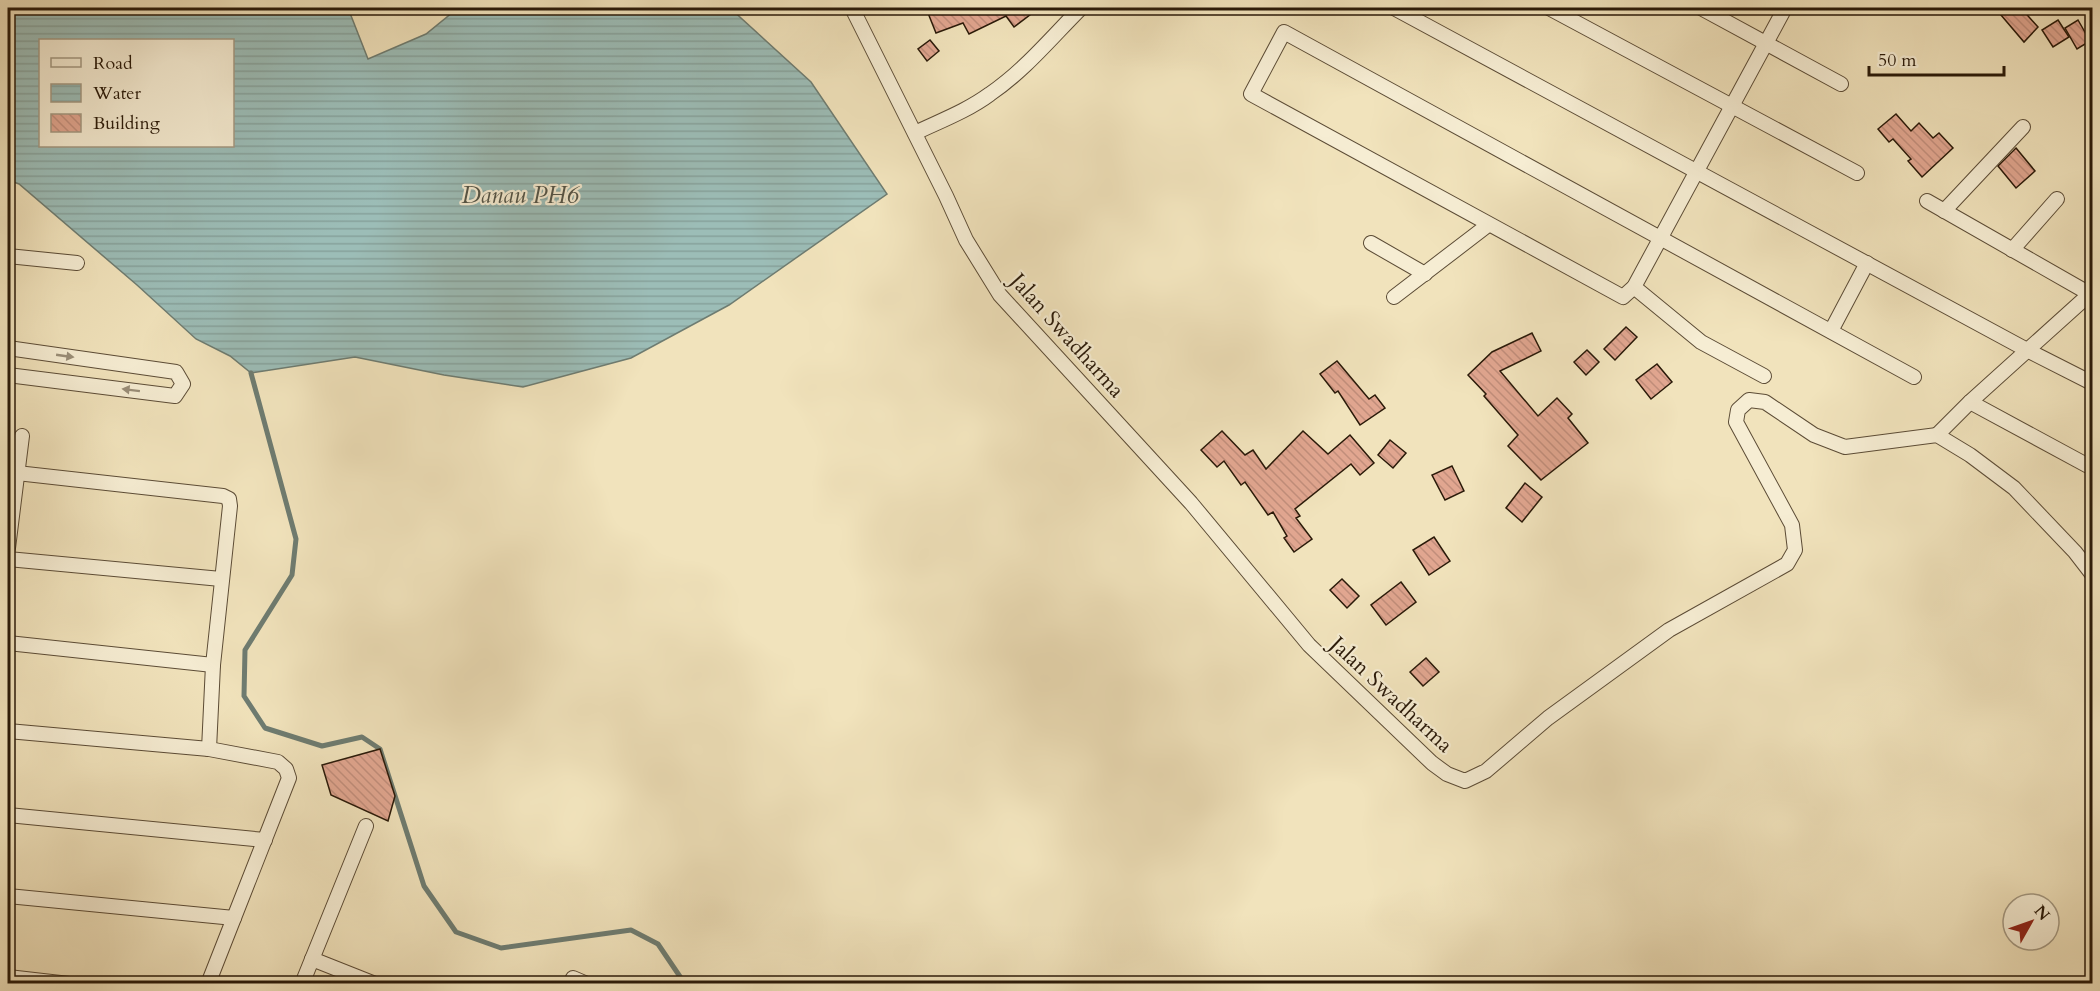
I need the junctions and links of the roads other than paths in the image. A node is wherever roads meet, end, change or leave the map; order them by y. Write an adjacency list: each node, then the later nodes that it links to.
1 (852, 8): 11 (street, Jalan Swadharma)
2 (1081, 8): 11 (street)
3 (1394, 8): 12 (street)
4 (1549, 8): 9 (street)
5 (1701, 8): 7 (street)
6 (1785, 8): 7 (street)
7 (1765, 42): 8 (street); 9 (street)
8 (1841, 84)
9 (1731, 106): 12 (street); 13 (street)
10 (2023, 128): 16 (street)
11 (915, 133): 36 (street, Jalan Swadharma)
12 (1696, 171): 18 (street); 23 (street)
13 (1857, 173)
14 (2057, 199): 20 (street)
15 (1927, 201): 16 (street)
16 (1944, 211): 20 (street)
17 (1488, 225): 18 (street); 24 (street); 25 (street)
18 (1660, 237): 25 (street); 28 (street)
19 (1371, 243): 24 (street)
20 (2012, 250): 26 (street)
21 (8, 256): 22 (street)
22 (77, 263)
23 (1867, 263): 28 (street); 30 (street)
24 (1425, 274): 27 (street)
25 (1634, 287): 32 (street)
26 (2091, 293): 30 (street)
27 (1394, 297)
28 (1831, 331): 33 (street)
29 (8, 348): 31 (street, one-way to 31)
30 (2027, 350): 34 (street); 35 (street)
31 (8, 375)
32 (1764, 376)
33 (1914, 377)
34 (2092, 383)
35 (1970, 402): 36 (street); 38 (street)
36 (1937, 435): 42 (street)
37 (22, 436): 39 (street)
38 (2092, 468)
39 (17, 473): 40 (street); 43 (street)
40 (8, 548)
41 (8, 559): 43 (street)
42 (2092, 574)
43 (221, 579): 45 (street)
44 (8, 643): 45 (street)
45 (213, 665): 47 (street)
46 (8, 731): 47 (street)
47 (209, 749): 50 (street)
48 (8, 815): 50 (street)
49 (366, 826): 53 (street)
50 (265, 840): 52 (street)
51 (8, 896): 52 (street)
52 (234, 918): 57 (street)
53 (312, 958): 58 (street); 59 (street)
54 (8, 977): 56 (street)
55 (573, 978): 60 (street)
56 (69, 984)
57 (208, 984)
58 (302, 984)
59 (375, 984)
60 (587, 984)

